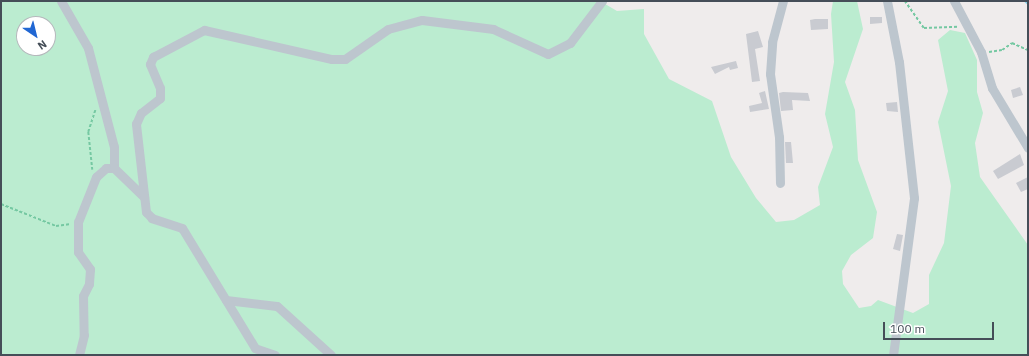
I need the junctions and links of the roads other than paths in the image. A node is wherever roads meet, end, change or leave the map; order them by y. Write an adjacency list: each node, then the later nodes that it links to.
1 (61, 1): 7 (street)
2 (602, 1): 9 (street)
3 (783, 1): 8 (street)
4 (887, 1): 14 (street)
5 (954, 1): 6 (street)
6 (1028, 148)
7 (114, 168): 9 (street); 11 (street)
8 (780, 183)
9 (144, 197): 10 (street)
10 (226, 300): 12 (street); 13 (street)
11 (80, 355)
12 (275, 355)
13 (332, 355)
14 (893, 355)

